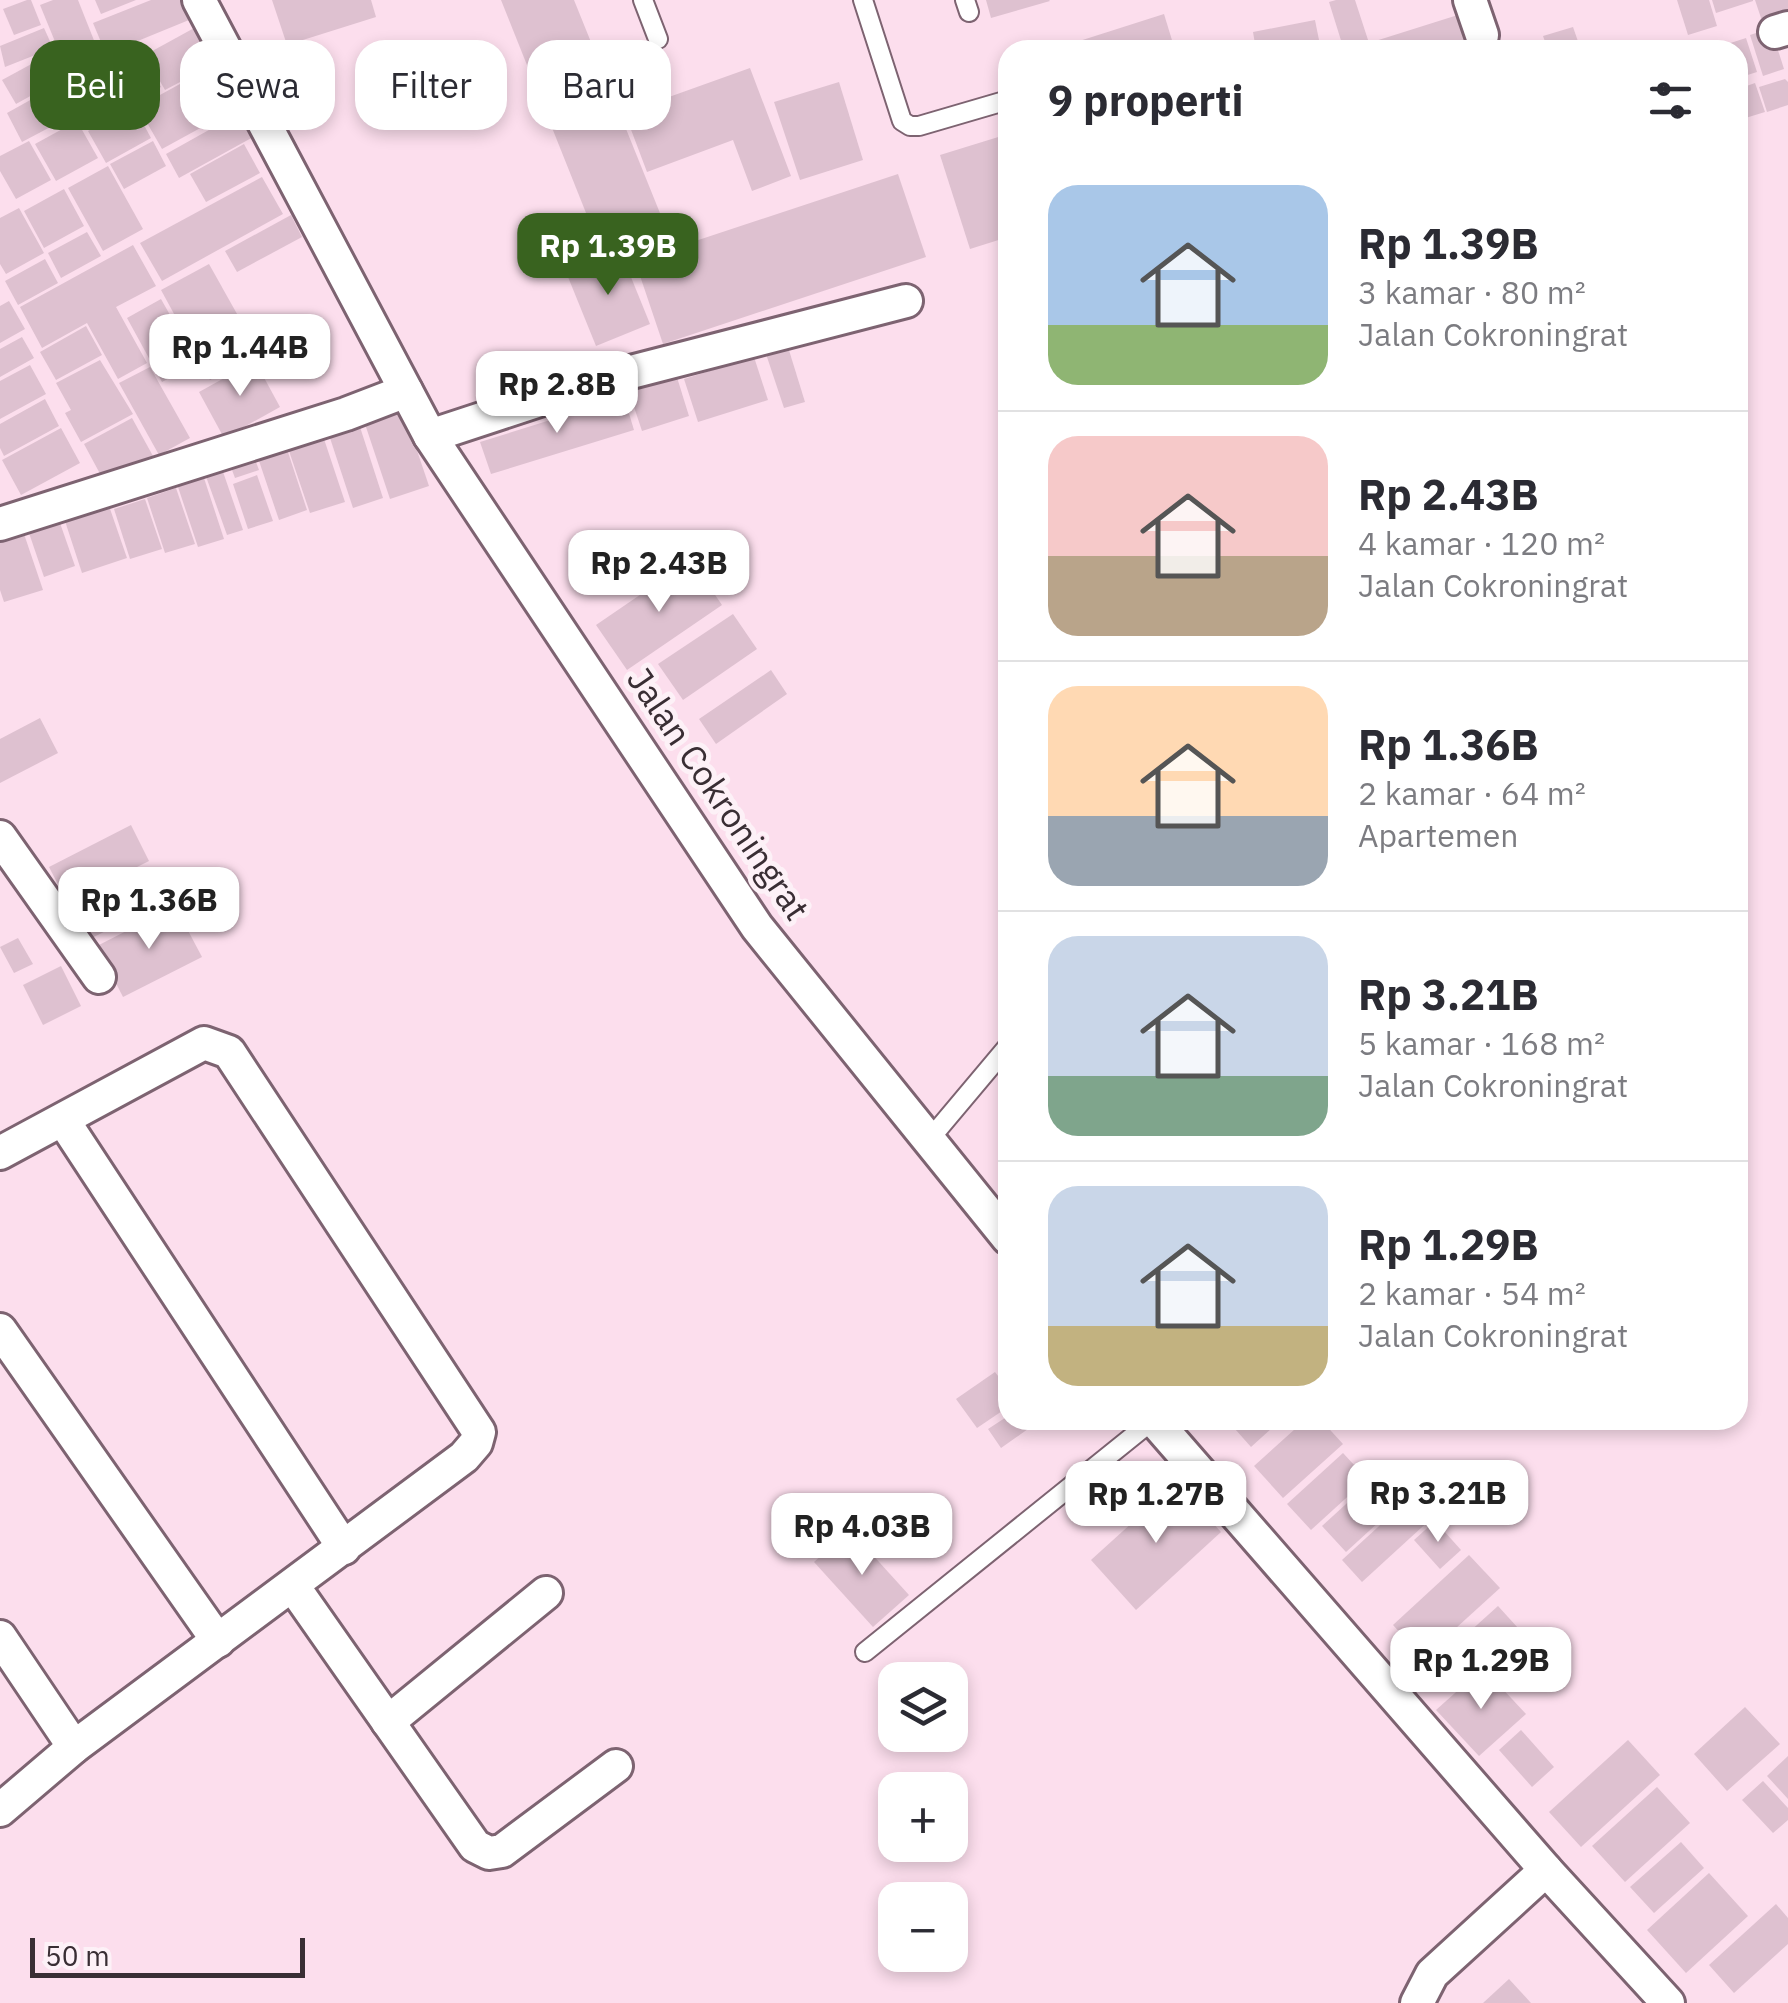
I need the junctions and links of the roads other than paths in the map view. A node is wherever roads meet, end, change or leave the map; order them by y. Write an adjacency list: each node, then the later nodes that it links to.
1 (200, 0): 9 (street, Jalan Cokroningrat)
2 (643, 0): 6 (lane)
3 (863, 0): 7 (lane)
4 (1470, 0): 5 (street)
5 (1482, 35)
6 (658, 39)
7 (998, 103)
8 (906, 302): 10 (street)
9 (406, 391): 10 (street, Jalan Cokroningrat); 11 (street)
10 (430, 436): 16 (street, Jalan Cokroningrat)
11 (0, 524)
12 (0, 837): 13 (street)
13 (99, 976)
14 (998, 1058): 16 (lane)
15 (63, 1120): 17 (street); 22 (street); 22 (street)
16 (928, 1140): 18 (street, Jalan Cokroningrat)
17 (0, 1153)
18 (998, 1226)
19 (0, 1330): 26 (street)
20 (1142, 1430): 27 (lane)
21 (1163, 1430): 32 (street)
22 (344, 1548): 23 (street)
23 (293, 1586): 26 (street); 28 (street)
24 (546, 1594): 28 (street)
25 (0, 1637): 29 (street)
26 (218, 1641): 29 (street)
27 (866, 1652)
28 (388, 1722): 30 (street)
29 (74, 1747): 31 (street)
30 (616, 1766)
31 (0, 1810)
32 (1546, 1870): 33 (street); 34 (street)
33 (1418, 2003)
34 (1668, 2003)

